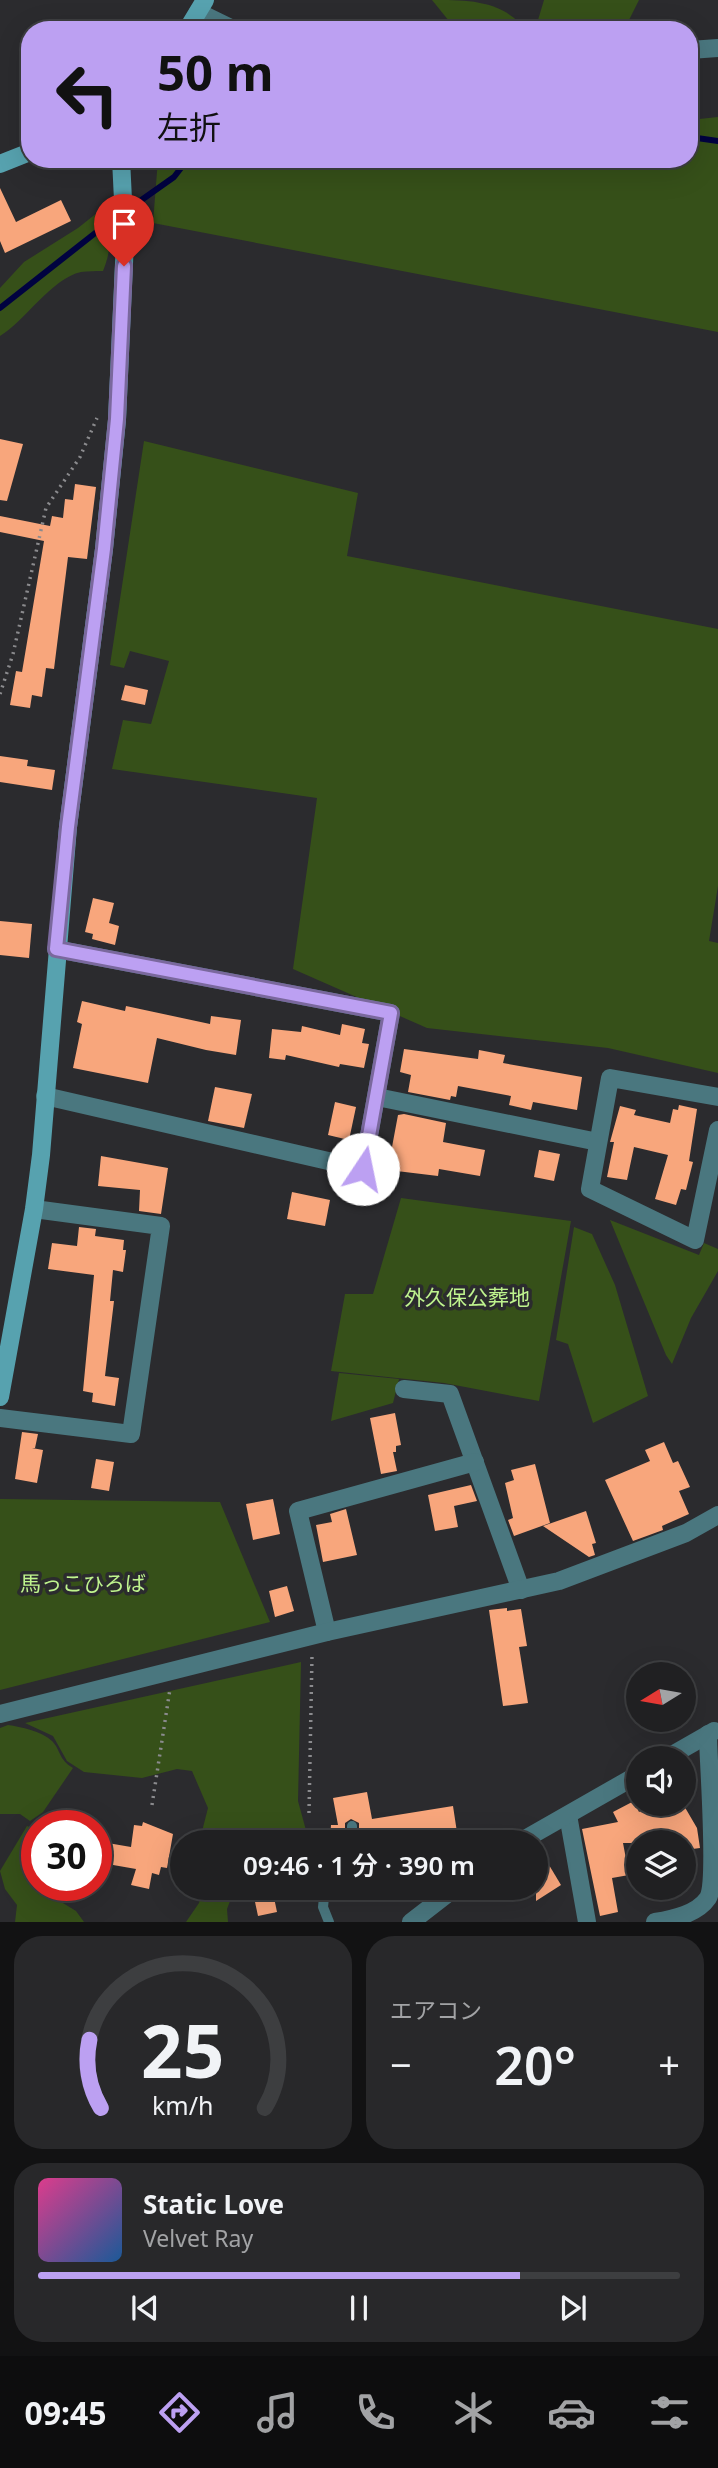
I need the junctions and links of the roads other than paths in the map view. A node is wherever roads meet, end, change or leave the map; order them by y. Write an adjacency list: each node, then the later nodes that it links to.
1 (201, 6): 2 (street)
2 (222, 21)
3 (718, 48): 4 (street)
4 (698, 49)
5 (21, 156): 6 (street)
6 (0, 164)
7 (122, 168): 8 (street)
8 (56, 949): 9 (street); 10 (street)
9 (45, 1096): 10 (street); 14 (street)
10 (377, 1097): 13 (street)
11 (718, 1097): 13 (street)
12 (718, 1130): 13 (street)
13 (598, 1142)
14 (34, 1209): 16 (street); 17 (street)
15 (404, 1390): 18 (street)
16 (0, 1397)
17 (0, 1418)
18 (475, 1462): 20 (street); 21 (street)
19 (718, 1516): 20 (street)
20 (521, 1590): 21 (street)
21 (320, 1634): 22 (street)
22 (0, 1714)
23 (713, 1731): 24 (street); 35 (street)
24 (687, 1746)
25 (626, 1782): 26 (street)
26 (568, 1815): 29 (street); 34 (street)
27 (352, 1826): 28 (lane)
28 (352, 1830)
29 (541, 1830)
30 (324, 1900): 32 (lane)
31 (439, 1900): 33 (street)
32 (329, 1922)
33 (411, 1922)
34 (587, 1922)
35 (654, 1922)

